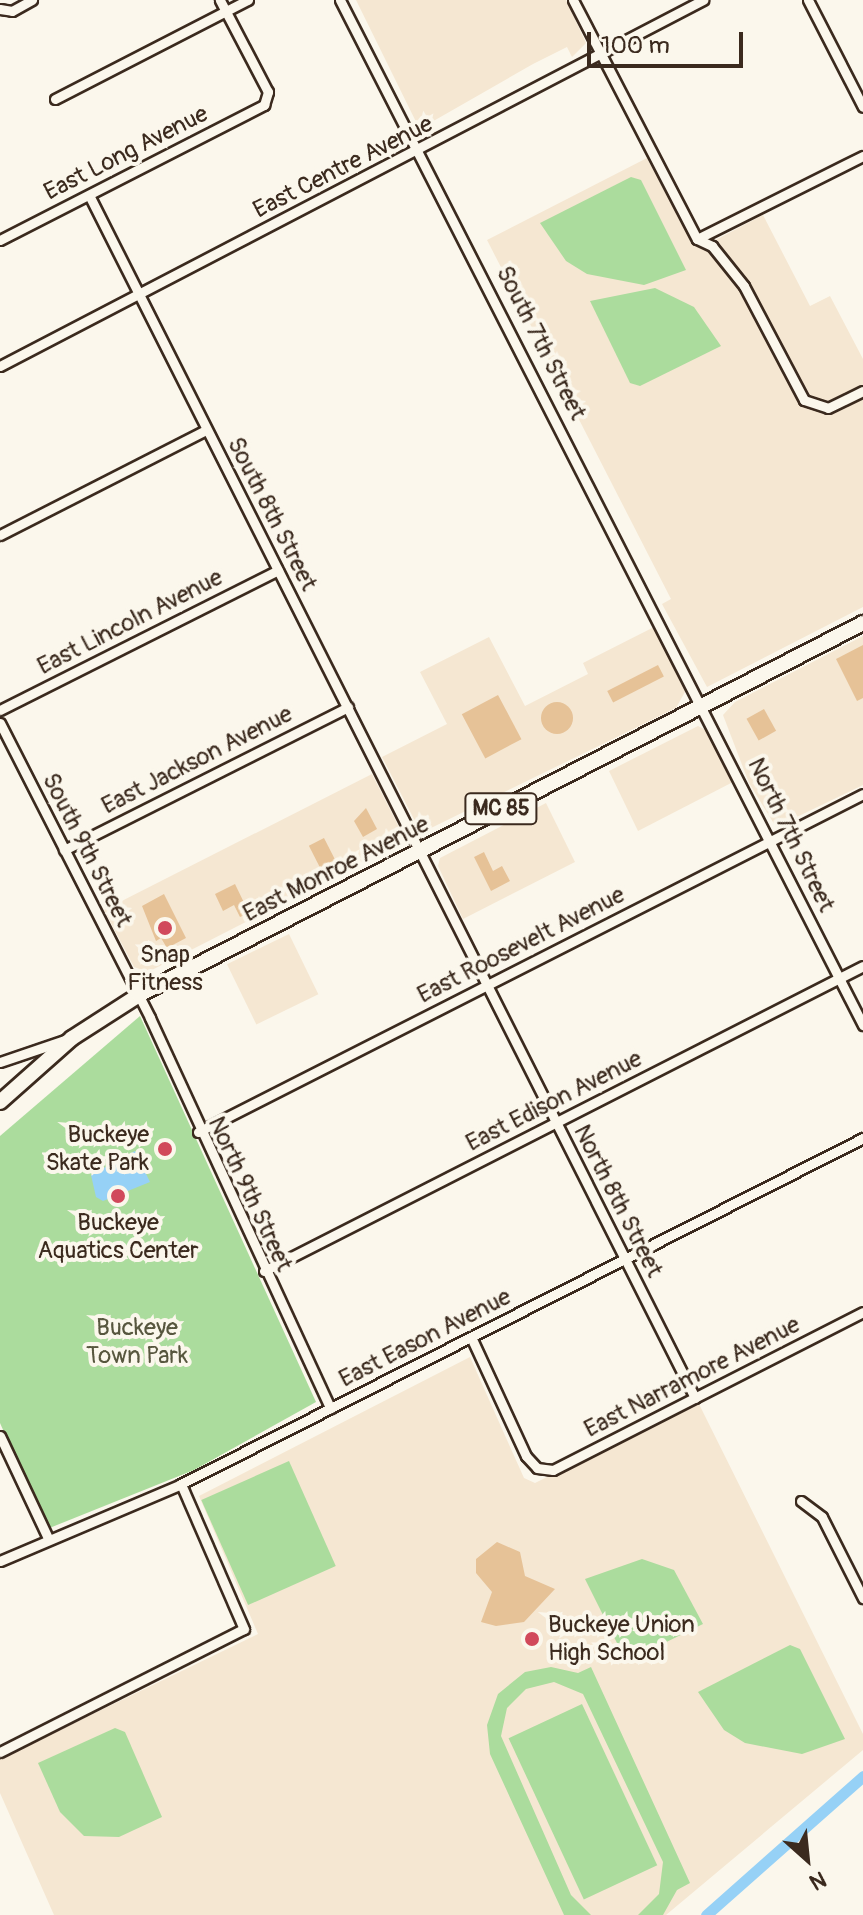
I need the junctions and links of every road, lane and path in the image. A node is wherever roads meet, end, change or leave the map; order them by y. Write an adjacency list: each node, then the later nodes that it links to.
1 (32, 0): 8 (street)
2 (220, 0): 9 (street)
3 (248, 0): 9 (street)
4 (340, 0): 13 (street, South 7th Street)
5 (573, 0): 10 (street)
6 (703, 0): 10 (street, East Centre Avenue)
7 (808, 0): 12 (street)
8 (2, 11)
9 (226, 13): 11 (street); 15 (street, East Long Avenue)
10 (600, 53): 13 (street, East Centre Avenue); 16 (street)
11 (55, 99)
12 (863, 107)
13 (419, 152): 18 (street, East Centre Avenue); 25 (street, South 7th Street)
14 (863, 156): 16 (street)
15 (89, 195): 17 (street, East Long Avenue); 18 (street, South 8th Street)
16 (697, 239): 20 (street)
17 (0, 240)
18 (138, 295): 19 (street, East Centre Avenue); 21 (street, South 8th Street)
19 (0, 366)
20 (863, 391)
21 (206, 430): 22 (street); 23 (street, South 8th Street)
22 (0, 535)
23 (278, 570): 26 (street, South 8th Street); 27 (street, East Lincoln Avenue)
24 (863, 623): 25 (main road, East Monroe Avenue / MC 85)
25 (704, 705): 30 (street, North 7th Street); 32 (main road, East Monroe Avenue / MC 85)
26 (348, 707): 31 (street, East Jackson Avenue); 32 (street, South 8th Street)
27 (0, 710)
28 (0, 723): 31 (street, South 9th Street)
29 (863, 794): 30 (street, East Roosevelt Avenue)
30 (771, 840): 34 (street, North 7th Street); 35 (street, East Roosevelt Avenue)
31 (64, 850): 36 (street, South 9th Street)
32 (421, 850): 35 (street, North 8th Street); 36 (main road, East Monroe Avenue / MC 85)
33 (863, 966): 34 (street, East Edison Avenue)
34 (840, 978): 37 (street, North 7th Street); 41 (street, East Edison Avenue)
35 (488, 984): 41 (street, North 8th Street); 42 (street, East Roosevelt Avenue)
36 (139, 995): 38 (main road, East Monroe Avenue / MC 85); 42 (street, North 9th Street)
37 (863, 1025)
38 (72, 1038): 39 (street, East Monroe Avenue); 40 (main road, MC 85)
39 (0, 1062)
40 (0, 1102)
41 (556, 1122): 44 (street, North 8th Street); 45 (street, East Edison Avenue)
42 (198, 1132): 45 (street, North 9th Street)
43 (863, 1138): 44 (street, East Eason Avenue)
44 (625, 1259): 47 (street, East Eason Avenue); 48 (street, North 8th Street)
45 (264, 1271): 49 (street, North 9th Street)
46 (863, 1312): 48 (street, East Narramore Avenue)
47 (471, 1337): 48 (street, East Narramore Avenue); 49 (street, East Eason Avenue)
48 (695, 1398)
49 (330, 1408): 51 (street, East Eason Avenue)
50 (0, 1436): 53 (street)
51 (181, 1484): 53 (street, East Eason Avenue); 56 (street)
52 (801, 1501): 55 (street)
53 (48, 1538): 54 (street, East Eason Avenue)
54 (0, 1561)
55 (863, 1598)
56 (0, 1752)

